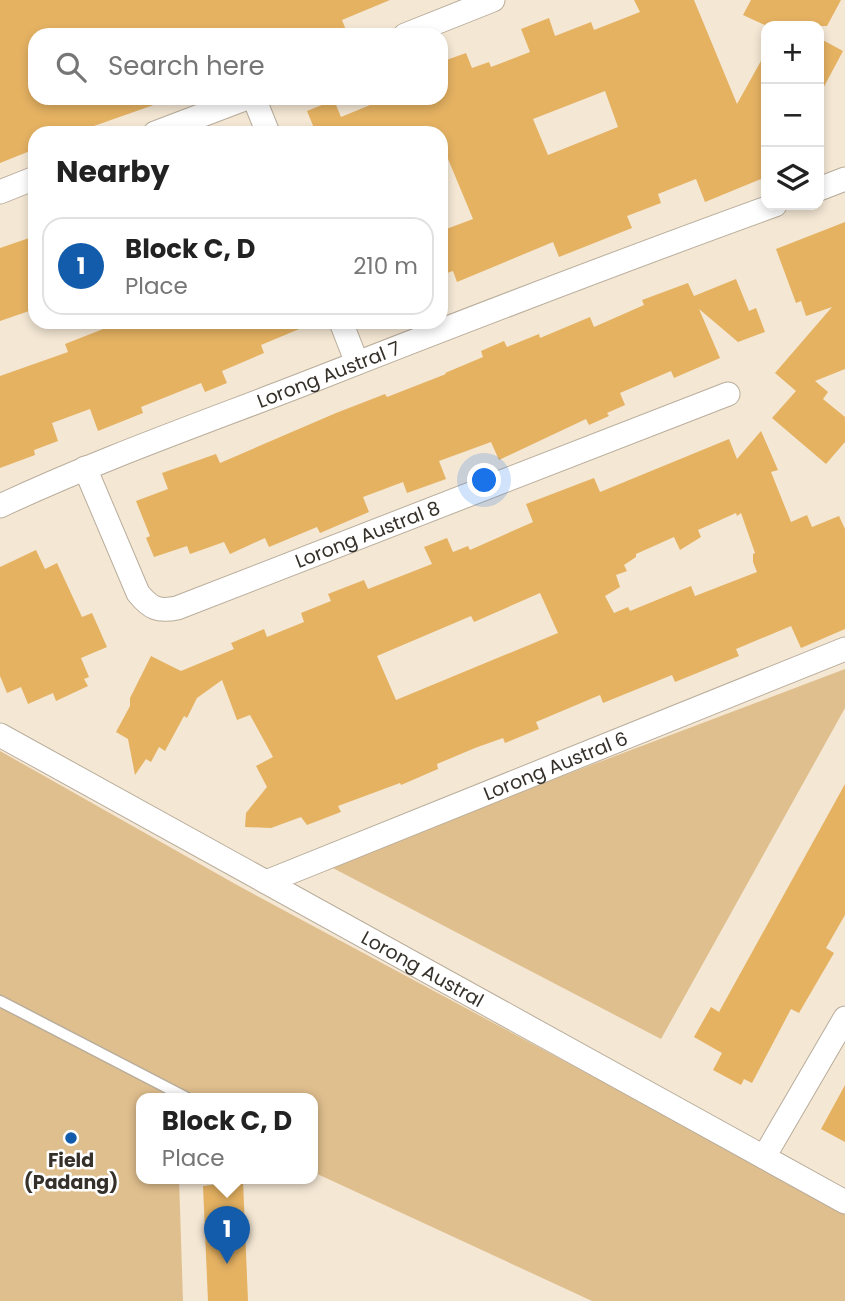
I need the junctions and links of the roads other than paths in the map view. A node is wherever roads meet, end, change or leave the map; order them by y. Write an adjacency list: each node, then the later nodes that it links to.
1 (493, 0): 2 (street)
2 (423, 28)
3 (229, 105): 5 (street)
4 (257, 105): 6 (street)
5 (173, 126)
6 (265, 126)
7 (845, 179): 9 (street)
8 (28, 181): 10 (street)
9 (824, 187)
10 (0, 192)
11 (761, 210): 12 (street, Lorong Austral 7)
12 (448, 328)
13 (344, 329): 15 (street)
14 (445, 329): 15 (street, Lorong Austral 7)
15 (357, 363): 17 (street, Lorong Austral 7)
16 (728, 394): 17 (street, Lorong Austral 8)
17 (85, 468): 18 (street, Lorong Austral 7)
18 (0, 506)
19 (845, 649): 21 (street, Lorong Austral 6)
20 (0, 735): 21 (street, Lorong Austral)
21 (266, 882): 25 (street, Lorong Austral)
22 (0, 1001): 24 (lane)
23 (845, 1018): 25 (street)
24 (177, 1093)
25 (764, 1157): 26 (street, Lorong Austral)
26 (845, 1202)

